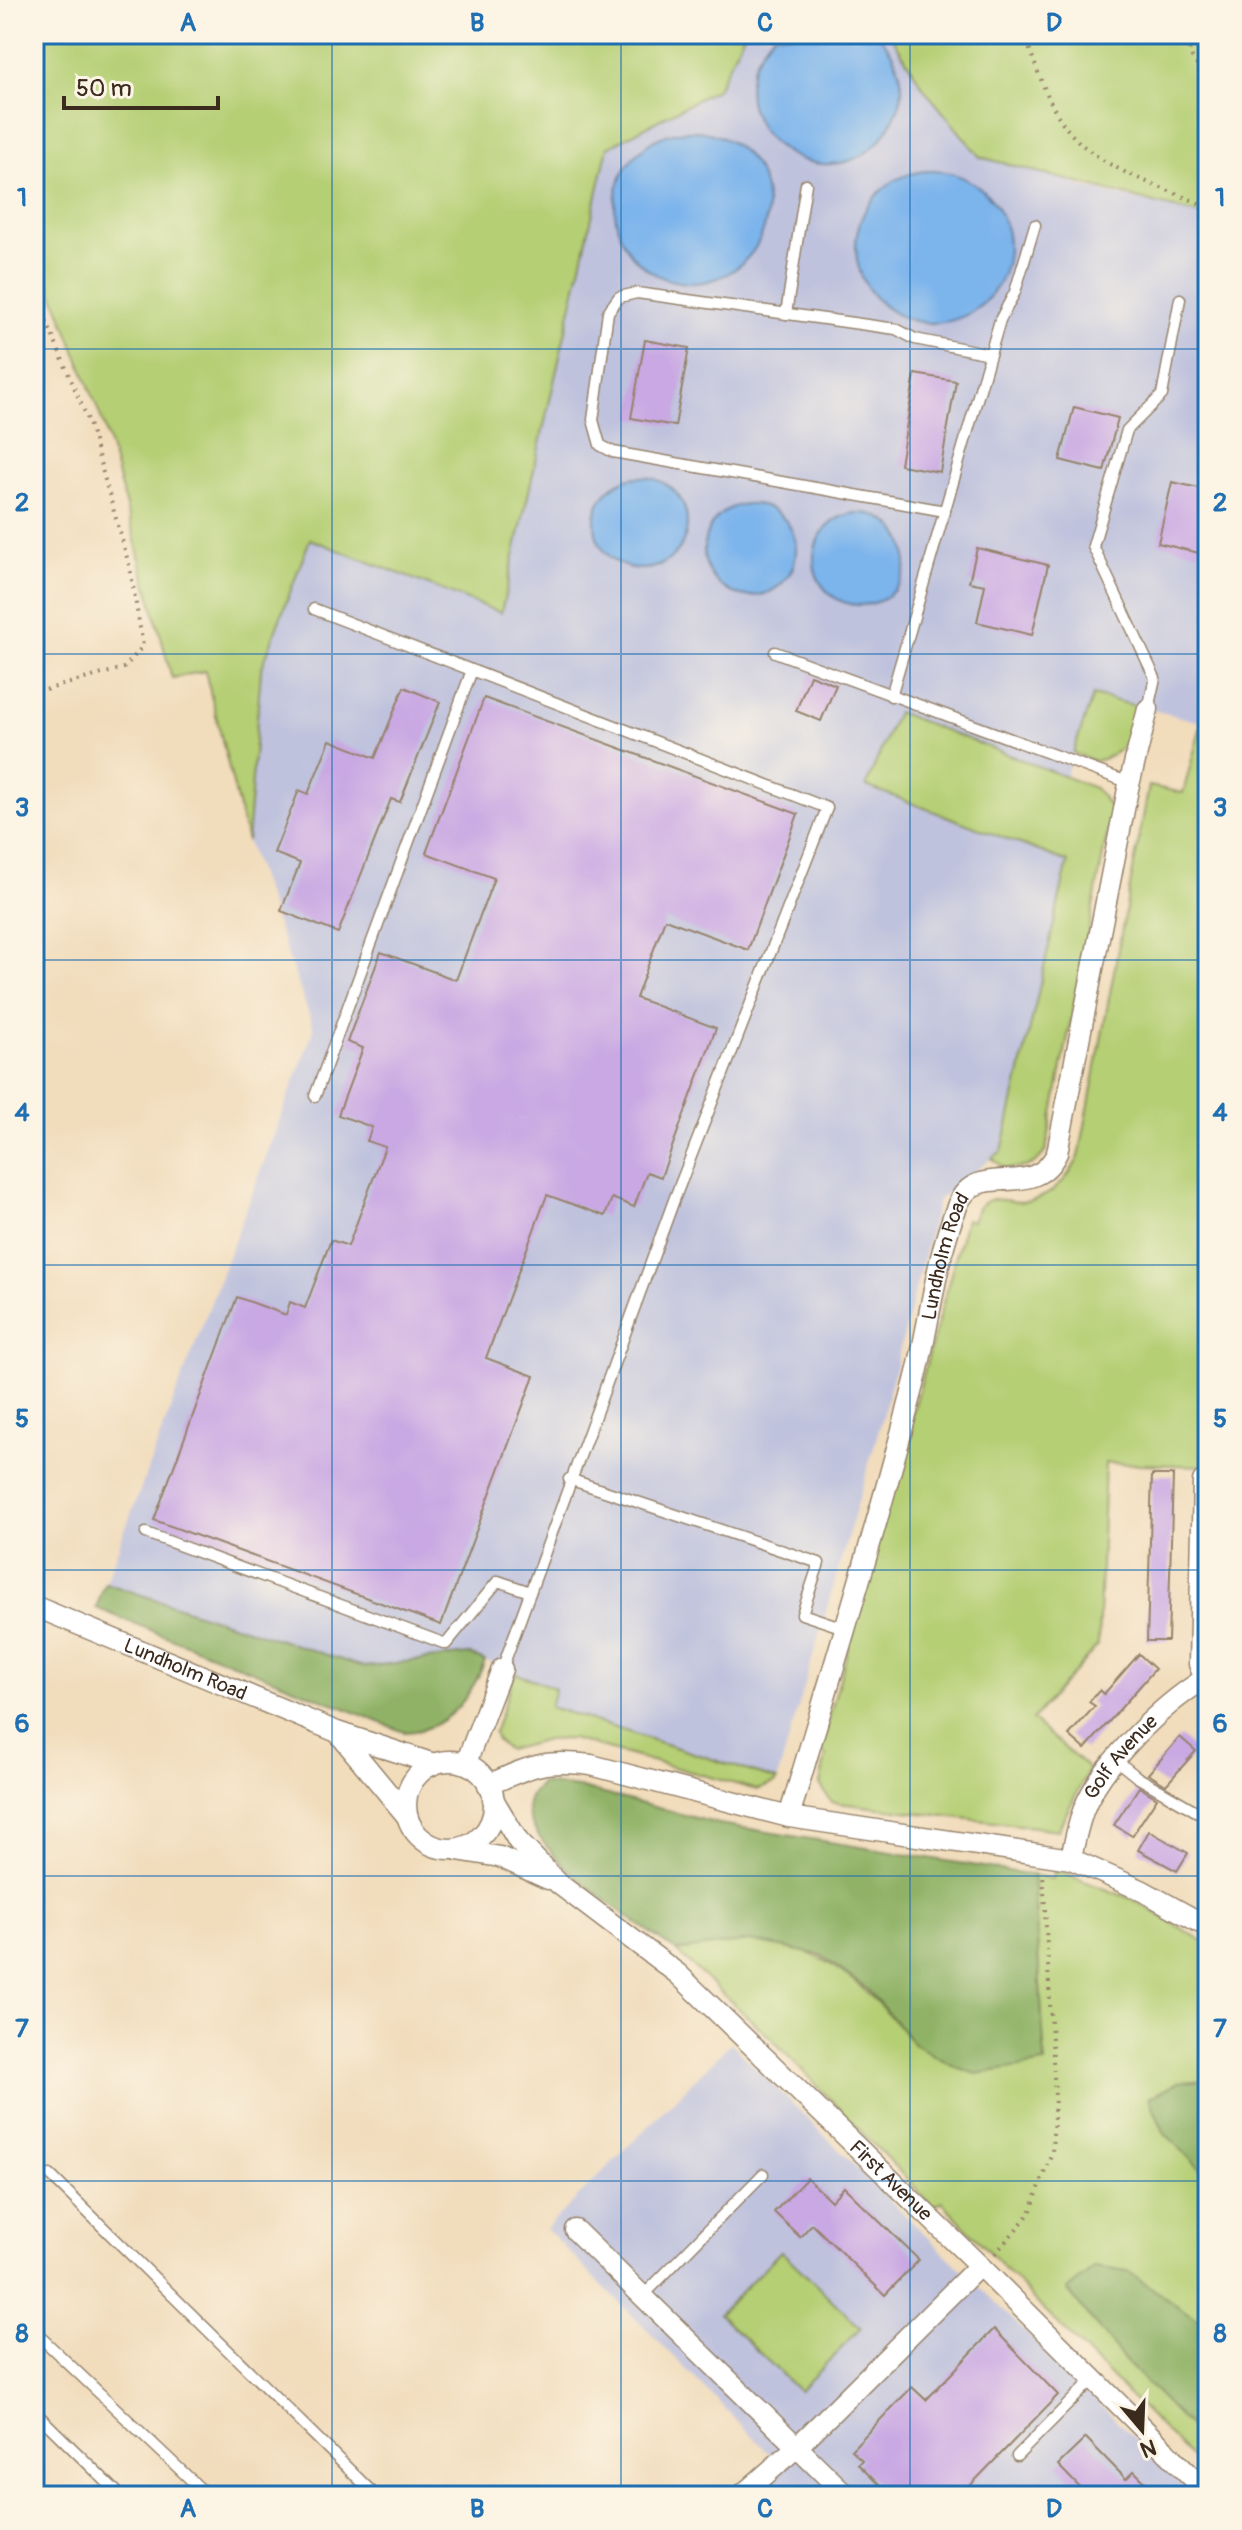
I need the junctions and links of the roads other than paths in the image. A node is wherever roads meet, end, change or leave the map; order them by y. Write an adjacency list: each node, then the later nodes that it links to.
1 (806, 184): 4 (lane)
2 (1035, 225): 5 (lane)
3 (1180, 299): 11 (lane)
4 (786, 314): 5 (lane); 6 (lane)
5 (990, 354): 6 (lane)
6 (945, 511): 10 (lane)
7 (314, 609): 9 (lane)
8 (775, 652): 10 (lane)
9 (472, 670): 13 (lane); 14 (lane)
10 (891, 696): 12 (lane)
11 (1148, 709): 12 (street, Lundholm Road)
12 (1130, 783): 19 (street, Lundholm Road)
13 (315, 1096)
14 (569, 1479): 17 (lane); 19 (lane)
15 (1208, 1480): 21 (street)
16 (146, 1533): 17 (lane)
17 (530, 1592): 20 (lane)
18 (34, 1606): 22 (street, Lundholm Road)
19 (844, 1628): 28 (street, Lundholm Road)
20 (502, 1669): 24 (street)
21 (1206, 1683): 23 (street, Golf Avenue)
22 (337, 1732): 25 (street, Lundholm Road); 27 (street, Lundholm Road)
23 (1116, 1760): 29 (lane); 31 (street, Golf Avenue)
24 (466, 1763): 25 (street, Lundholm Road); 26 (street)
25 (434, 1764): 27 (street)
26 (491, 1792): 28 (street); 30 (street); 32 (street, First Avenue)
27 (406, 1815): 30 (street, Lundholm Road)
28 (789, 1817): 31 (street)
29 (1208, 1818)
30 (454, 1849): 32 (street, First Avenue)
31 (1071, 1859): 33 (street)
32 (559, 1884): 37 (street, First Avenue)
33 (1208, 1927)
34 (763, 2174): 38 (lane)
35 (50, 2175): 47 (lane)
36 (575, 2230): 38 (street)
37 (980, 2267): 40 (street, First Avenue); 42 (street)
38 (643, 2296): 42 (street)
39 (34, 2331): 46 (lane)
40 (1093, 2379): 43 (lane); 44 (street, First Avenue)
41 (34, 2411): 45 (lane)
42 (798, 2446): 48 (street); 49 (street)
43 (1017, 2456)
44 (1208, 2493)
45 (121, 2496)
46 (208, 2496)
47 (376, 2496)
48 (741, 2496)
49 (847, 2496)

